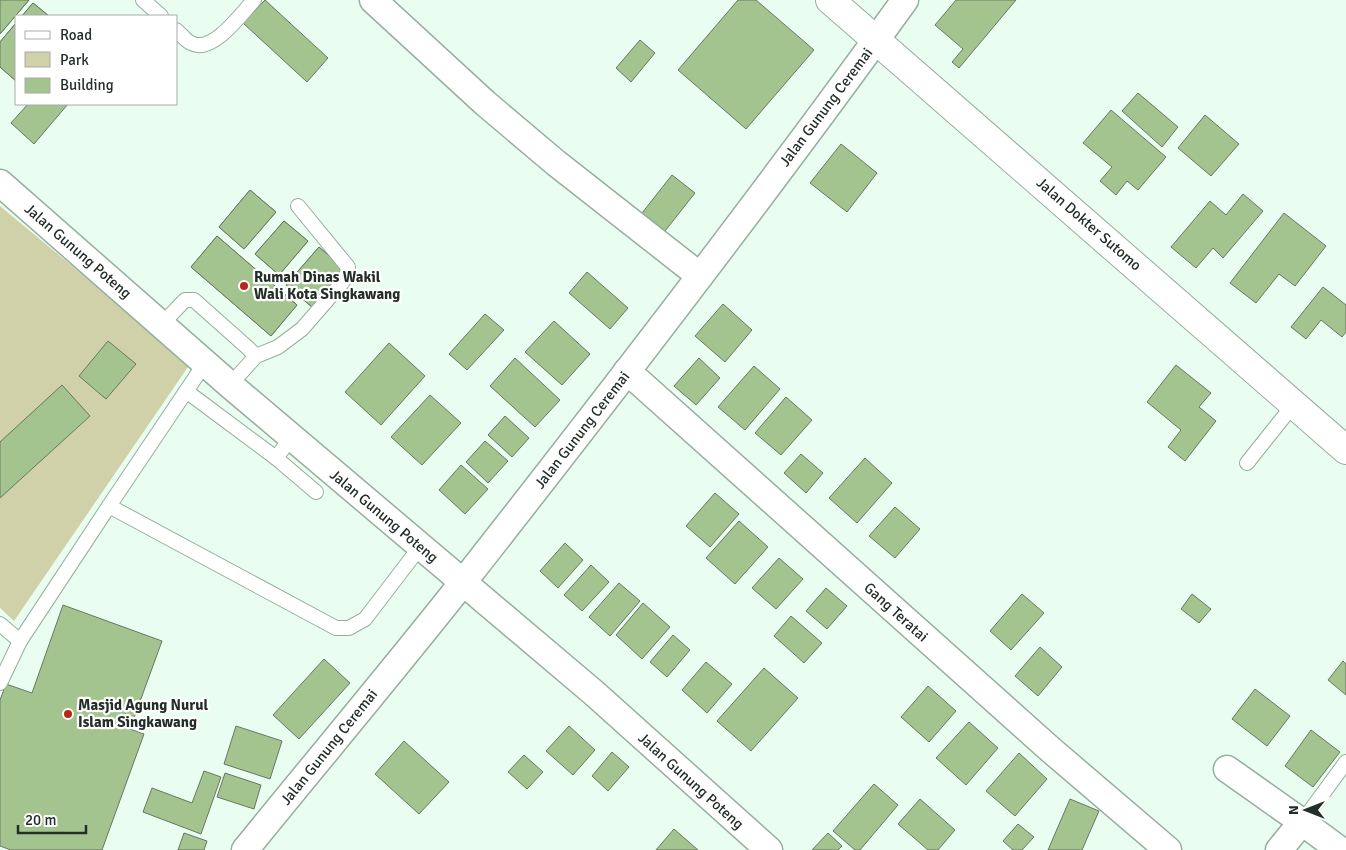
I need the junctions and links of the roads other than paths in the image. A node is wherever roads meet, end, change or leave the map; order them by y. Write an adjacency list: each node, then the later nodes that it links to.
1 (143, 0): 6 (lane)
2 (254, 0): 7 (lane)
3 (374, 0): 11 (street)
4 (830, 0): 8 (street, Jalan Dokter Sutomo)
5 (905, 0): 8 (street, Jalan Gunung Ceremai)
6 (160, 15)
7 (178, 32)
8 (876, 41): 11 (street, Jalan Gunung Ceremai); 18 (street, Jalan Dokter Sutomo)
9 (0, 183): 12 (street, Jalan Gunung Poteng)
10 (298, 206): 13 (lane)
11 (700, 276): 15 (street, Jalan Gunung Ceremai)
12 (162, 324): 13 (lane); 14 (street, Jalan Gunung Poteng)
13 (256, 356): 16 (lane)
14 (205, 363): 16 (street, Jalan Gunung Poteng); 17 (lane)
15 (627, 371): 26 (street, Jalan Gunung Ceremai); 35 (street, Gang Teratai)
16 (230, 385): 19 (street, Jalan Gunung Poteng)
17 (186, 391): 21 (lane); 24 (lane)
18 (1294, 404): 20 (street, Jalan Dokter Sutomo); 22 (lane)
19 (293, 438): 21 (lane); 25 (street, Jalan Gunung Poteng)
20 (1346, 450)
21 (276, 458): 23 (lane)
22 (1247, 463)
23 (316, 492)
24 (109, 506): 25 (lane); 28 (lane)
25 (420, 546): 26 (street, Jalan Gunung Poteng)
26 (462, 583): 33 (street, Jalan Gunung Ceremai); 34 (street, Jalan Gunung Poteng)
27 (0, 624): 28 (lane)
28 (20, 642): 29 (lane)
29 (0, 683)
30 (1346, 762): 32 (lane)
31 (1227, 769): 32 (street)
32 (1302, 822): 36 (street); 37 (street)
33 (245, 850)
34 (768, 850)
35 (1168, 850)
36 (1279, 850)
37 (1340, 850)

